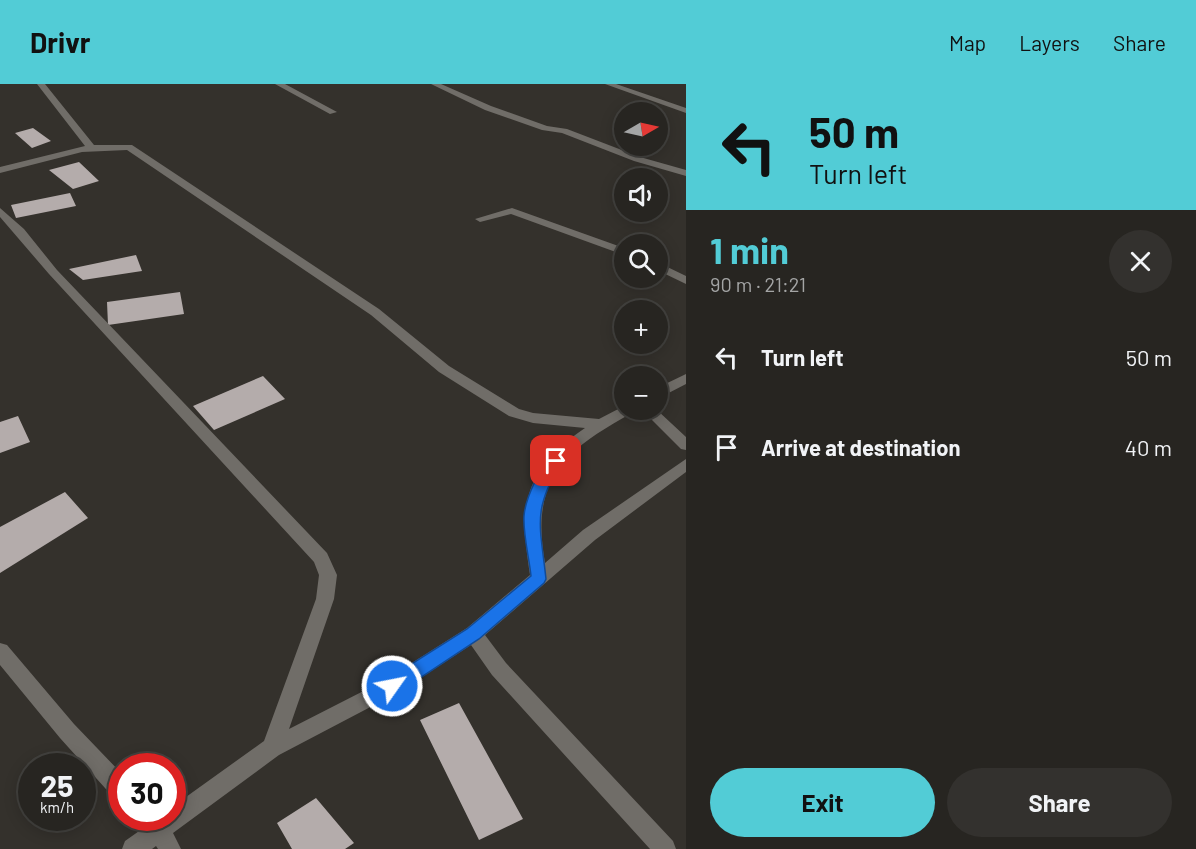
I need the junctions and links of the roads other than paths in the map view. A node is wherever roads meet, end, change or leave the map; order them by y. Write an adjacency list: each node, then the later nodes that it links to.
1 (42, 84): 7 (street)
2 (279, 84): 6 (street)
3 (435, 84): 9 (street)
4 (609, 84): 5 (street)
5 (686, 111)
6 (333, 112)
7 (92, 149): 8 (street); 19 (street)
8 (0, 170)
9 (686, 173)
10 (0, 211): 25 (street)
11 (480, 219): 12 (street)
12 (614, 248)
13 (668, 271): 14 (street)
14 (686, 281)
15 (686, 378): 16 (street)
16 (668, 388)
17 (614, 416): 19 (street)
18 (660, 420): 20 (street)
19 (599, 424): 22 (street)
20 (686, 445)
21 (686, 464): 22 (street)
22 (539, 579): 23 (street)
23 (473, 634): 25 (street); 29 (street)
24 (0, 651): 26 (street)
25 (272, 748): 27 (street)
26 (108, 775)
27 (159, 832): 28 (street)
28 (133, 849)
29 (665, 849)

